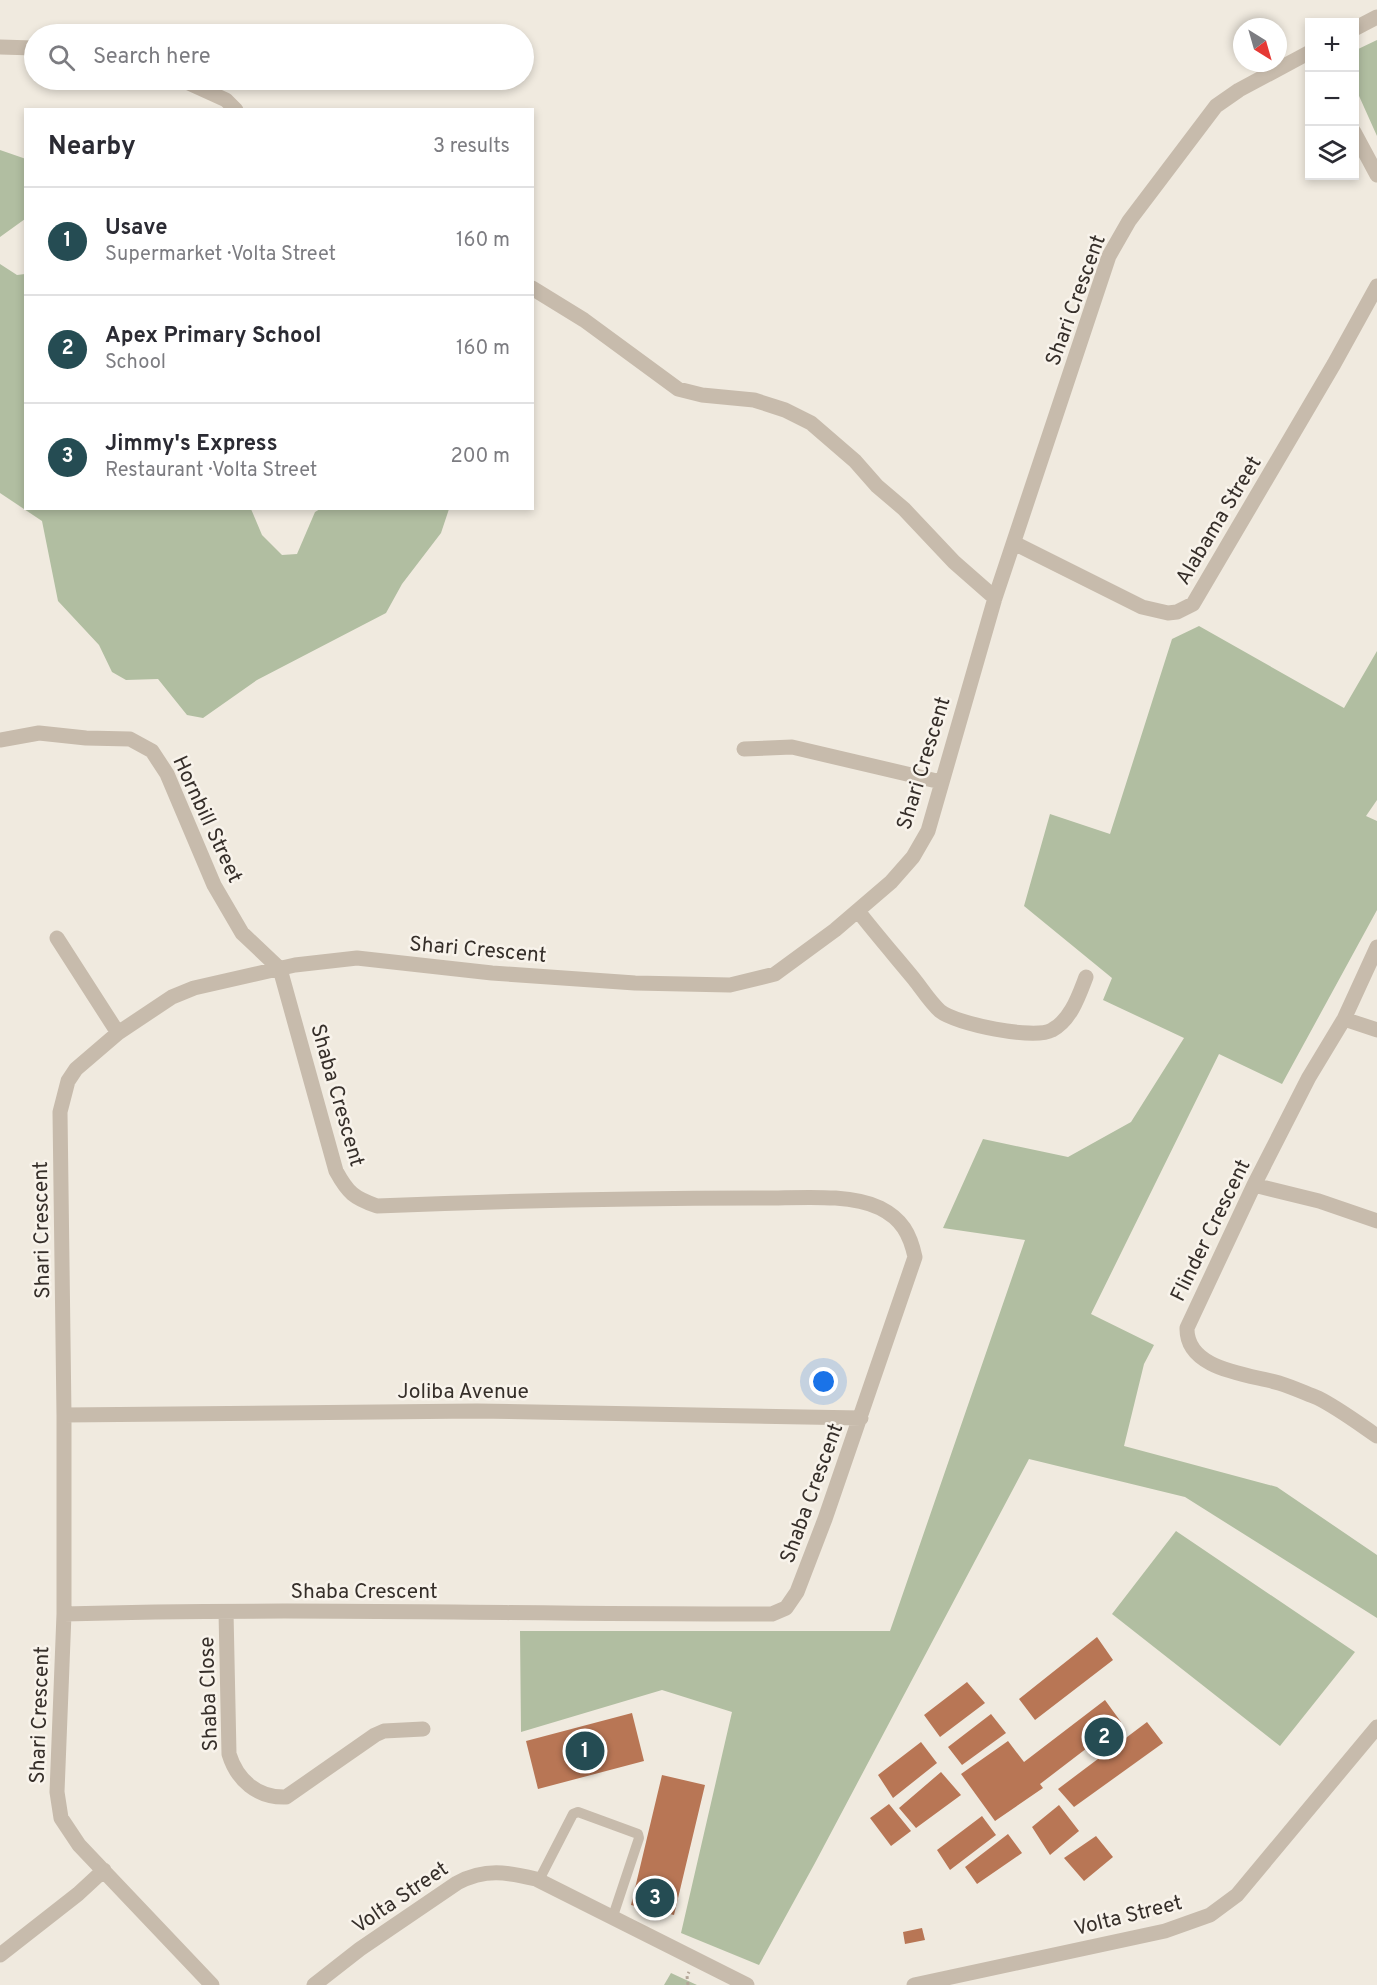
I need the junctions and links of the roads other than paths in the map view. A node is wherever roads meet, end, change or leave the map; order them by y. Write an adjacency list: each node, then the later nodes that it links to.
1 (1377, 17): 2 (street)
2 (1359, 26)
3 (0, 47): 4 (street)
4 (24, 48)
5 (1305, 55): 12 (street, Shari Crescent)
6 (204, 90): 7 (street)
7 (234, 108)
8 (1359, 141): 9 (street)
9 (1377, 175)
10 (1377, 286): 12 (street, Alabama Street)
11 (534, 289): 13 (street)
12 (1014, 543): 13 (street, Shari Crescent)
13 (995, 598): 16 (street, Shari Crescent)
14 (0, 741): 20 (street, Hornbill Street)
15 (744, 749): 16 (street)
16 (941, 782): 17 (street, Shari Crescent)
17 (858, 911): 20 (street, Shari Crescent); 21 (street)
18 (57, 938): 24 (street)
19 (1377, 947): 22 (street, Flinder Crescent)
20 (280, 969): 24 (street, Shari Crescent); 28 (street, Shaba Crescent)
21 (1086, 977)
22 (1344, 1019): 23 (street); 25 (street, Flinder Crescent)
23 (1377, 1030)
24 (118, 1032): 27 (street, Shari Crescent)
25 (1254, 1185): 26 (street); 29 (street, Flinder Crescent)
26 (1377, 1221)
27 (64, 1414): 28 (street, Joliba Avenue); 31 (street, Shari Crescent)
28 (861, 1418): 30 (street, Shaba Crescent)
29 (1377, 1436)
30 (226, 1612): 31 (street, Shaba Crescent); 33 (street, Shaba Close)
31 (64, 1614): 34 (street, Shari Crescent)
32 (1377, 1727): 41 (street, Volta Street)
33 (423, 1729)
34 (104, 1870): 37 (street); 38 (street, Shari Crescent)
35 (539, 1880): 36 (street, Volta Street); 36 (lane); 39 (street, Volta Street)
36 (613, 1916): 40 (street, Volta Street)
37 (0, 1955)
38 (212, 1985)
39 (314, 1985)
40 (747, 1985)
41 (914, 1985)

